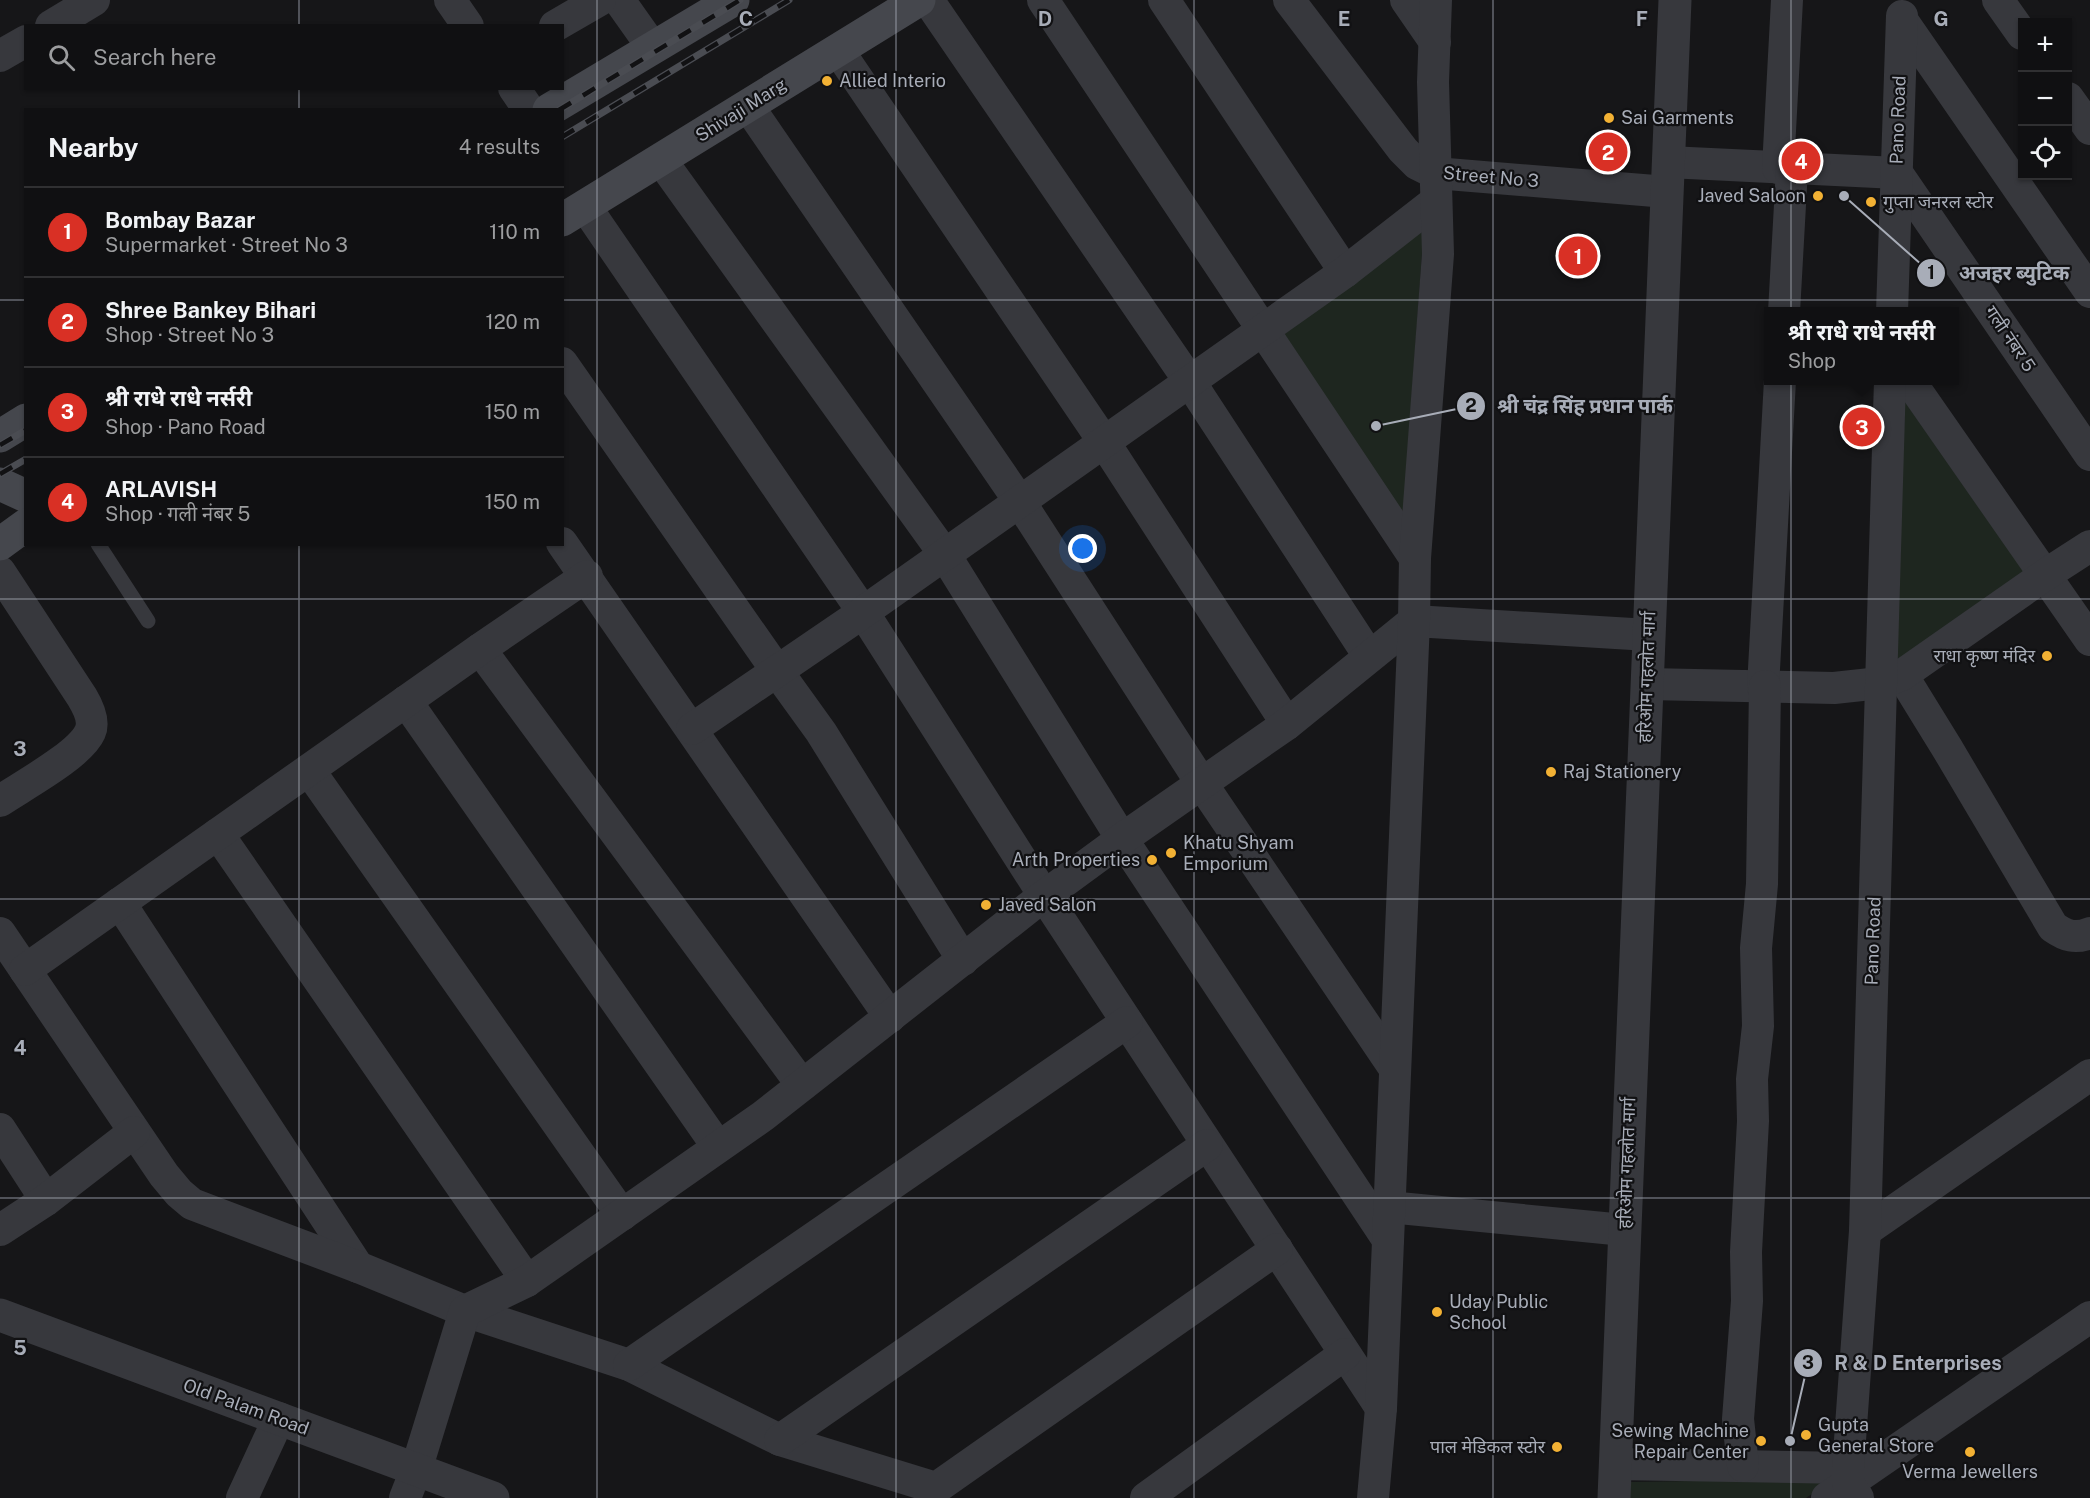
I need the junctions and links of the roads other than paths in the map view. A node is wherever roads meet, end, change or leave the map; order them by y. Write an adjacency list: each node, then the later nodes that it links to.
1 (94, 0): 17 (street)
2 (450, 0): 18 (street)
3 (600, 0): 19 (street)
4 (619, 0): 22 (street)
5 (733, 0): 22 (main road)
6 (919, 0): 23 (main road, Shivaji Marg)
7 (928, 0): 42 (street)
8 (1043, 0): 40 (street)
9 (1164, 0): 36 (street)
10 (1289, 0): 34 (street, Street No 3)
11 (1406, 0): 21 (street)
12 (1436, 0): 21 (street)
13 (1675, 0): 33 (street, हरिओम गहलोत मार्ग)
14 (1787, 0): 31 (street)
15 (1998, 0): 20 (street)
16 (1902, 10): 32 (street, Pano Road); 37 (street)
17 (54, 24)
18 (467, 24)
19 (558, 24)
20 (2018, 28)
21 (1435, 42): 34 (street)
22 (653, 48): 28 (main road)
23 (838, 50): 26 (main road, Shivaji Marg); 48 (street)
24 (515, 90): 27 (street)
25 (2072, 105): 29 (street)
26 (748, 106): 30 (main road, Shivaji Marg); 52 (street)
27 (528, 108)
28 (552, 108)
29 (2090, 129)
30 (661, 160): 35 (main road, Shivaji Marg); 58 (street)
31 (1785, 168): 32 (street); 33 (street); 38 (street)
32 (1896, 174): 39 (street, Pano Road); 49 (street, गली नंबर 5)
33 (1667, 177): 34 (street, Street No 3); 66 (street, हरिओम गहलोत मार्ग)
34 (1436, 187): 36 (street); 59 (street)
35 (574, 213): 63 (street)
36 (1345, 272): 40 (street)
37 (2090, 292)
38 (1784, 307)
39 (1892, 307)
40 (1263, 331): 42 (street); 59 (street)
41 (564, 366): 70 (street)
42 (1190, 382): 48 (street); 69 (street)
43 (1780, 385): 73 (street)
44 (1890, 385): 71 (street, Pano Road)
45 (1912, 385): 61 (street)
46 (24, 421): 47 (main road)
47 (0, 436)
48 (1104, 442): 52 (street); 75 (street)
49 (2090, 455)
50 (0, 484): 51 (main road)
51 (24, 495)
52 (1020, 502): 58 (street); 78 (street)
53 (24, 526): 54 (main road)
54 (0, 544)
55 (99, 546): 64 (lane)
56 (564, 546): 62 (street)
57 (2090, 546): 61 (street)
58 (945, 555): 63 (street); 81 (street)
59 (1415, 558): 65 (street)
60 (0, 572): 79 (street)
61 (2045, 575): 67 (street); 71 (street)
62 (587, 576): 68 (street); 76 (street)
63 (863, 612): 70 (street); 82 (street)
64 (148, 621)
65 (1414, 621): 66 (street); 69 (street); 90 (street)
66 (1649, 635): 72 (street, हरिओम गहलोत मार्ग)
67 (2090, 640)
68 (480, 649): 74 (street); 92 (street)
69 (1369, 656): 75 (street)
70 (777, 671): 76 (street); 86 (street)
71 (1891, 679): 73 (street); 85 (street); 102 (street, Pano Road)
72 (1647, 684): 73 (street); 101 (street, हरिओम गहलोत मार्ग)
73 (1764, 687): 116 (street)
74 (406, 701): 77 (street); 96 (street)
75 (1287, 724): 78 (street)
76 (692, 729): 88 (street)
77 (309, 770): 80 (street); 99 (street)
78 (1202, 784): 81 (street); 90 (street)
79 (0, 801)
80 (218, 834): 83 (street); 106 (street)
81 (1122, 839): 82 (street); 103 (street)
82 (1045, 897): 86 (street); 89 (street)
83 (120, 903): 87 (street); 105 (street)
84 (0, 933): 87 (street)
85 (2090, 933)
86 (963, 960): 88 (street)
87 (25, 970): 94 (street)
88 (890, 1017): 92 (street)
89 (1127, 1023): 95 (street); 111 (street)
90 (1395, 1069): 98 (street)
91 (2090, 1075): 102 (street)
92 (802, 1085): 96 (street)
93 (0, 1129): 97 (street)
94 (134, 1132): 97 (street); 105 (street)
95 (1207, 1145): 104 (street); 114 (street)
96 (718, 1147): 99 (street)
97 (46, 1200): 100 (street)
98 (1389, 1207): 101 (street); 103 (street)
99 (622, 1215): 106 (street)
100 (0, 1230)
101 (1624, 1230): 115 (street, हरिओम गहलोत मार्ग)
102 (1865, 1231): 118 (street, Pano Road)
103 (1388, 1240): 112 (street)
104 (1277, 1249): 110 (street); 114 (street)
105 (358, 1267): 107 (street)
106 (527, 1281): 107 (street)
107 (465, 1311): 111 (street); 117 (street)
108 (0, 1315): 113 (street, Old Palam Road)
109 (2088, 1321): 118 (street)
110 (1346, 1354): 112 (street); 121 (street)
111 (629, 1365): 114 (street)
112 (1381, 1408): 122 (street)
113 (279, 1418): 117 (street, Old Palam Road); 119 (street)
114 (780, 1440)
115 (1615, 1464): 116 (street); 123 (street, हरिओम गहलोत मार्ग)
116 (1743, 1466): 118 (street)
117 (411, 1484): 120 (street, Old Palam Road)
118 (1845, 1487)
119 (242, 1498)
120 (493, 1498)
121 (1146, 1498)
122 (1373, 1498)
123 (1614, 1498)

